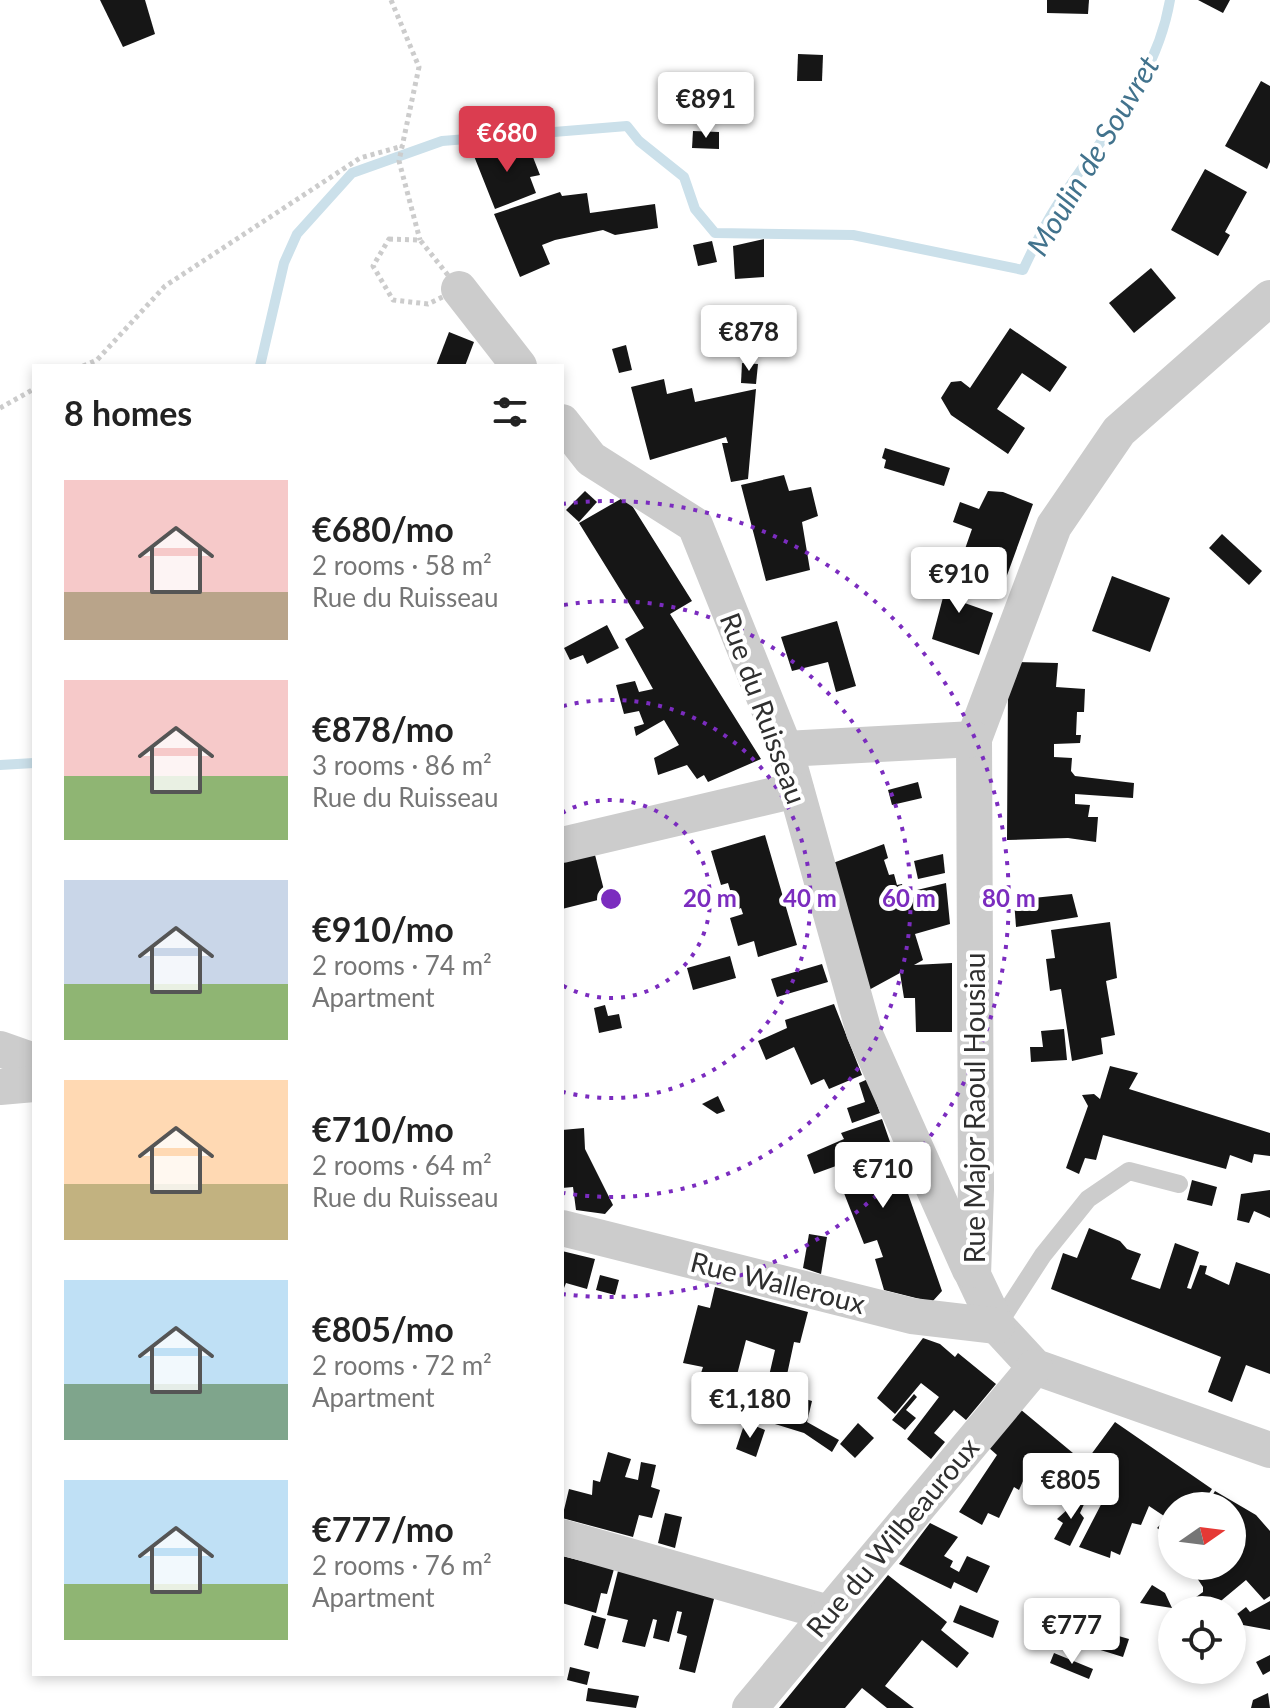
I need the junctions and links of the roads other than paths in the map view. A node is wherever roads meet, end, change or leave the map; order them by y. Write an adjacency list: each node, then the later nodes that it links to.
1 (459, 289): 3 (street)
2 (1270, 298): 5 (street, Rue Major Raoul Housiau)
3 (517, 364)
4 (564, 425): 6 (street, Rue du Ruisseau)
5 (974, 739): 6 (street); 15 (street, Rue Major Raoul Housiau)
6 (785, 749): 7 (street, Rue du Ruisseau)
7 (796, 790): 8 (street); 15 (street, Rue du Ruisseau)
8 (564, 845)
9 (0, 1049): 10 (street)
10 (32, 1060)
11 (32, 1084): 12 (street)
12 (0, 1087)
13 (1179, 1184): 16 (lane)
14 (564, 1229): 16 (street, Rue Walleroux)
15 (973, 1275): 16 (street, Rue Major Raoul Housiau)
16 (997, 1326): 17 (street, Rue Major Raoul Housiau)
17 (1035, 1367): 18 (street, Rue Major Raoul Housiau); 20 (street, Rue du Wilbeauroux)
18 (1270, 1450)
19 (564, 1538): 20 (street)
20 (829, 1613): 21 (street, Rue du Wilbeauroux)
21 (750, 1708)

